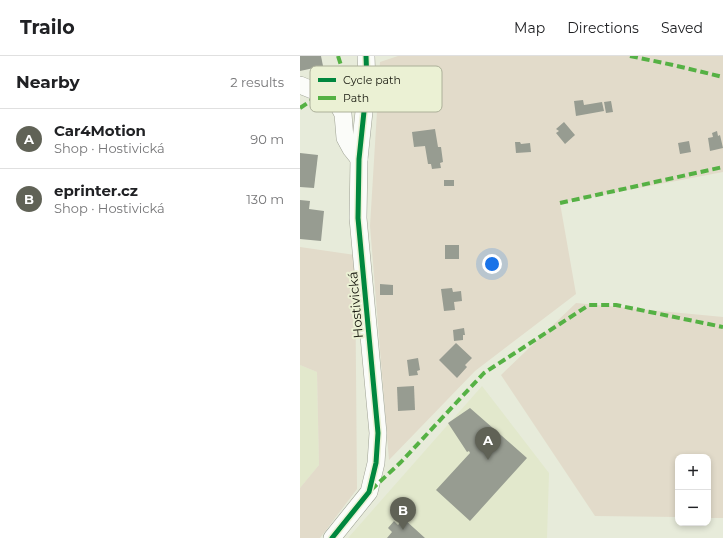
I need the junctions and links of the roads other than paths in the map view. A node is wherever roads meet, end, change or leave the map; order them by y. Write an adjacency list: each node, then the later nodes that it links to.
1 (366, 56): 2 (street, Hostivická)
2 (367, 66)
3 (300, 85): 4 (street)
4 (310, 89)
5 (342, 112): 7 (street)
6 (364, 112): 7 (street, Hostivická)
7 (359, 159): 8 (street, Hostivická)
8 (332, 538)

